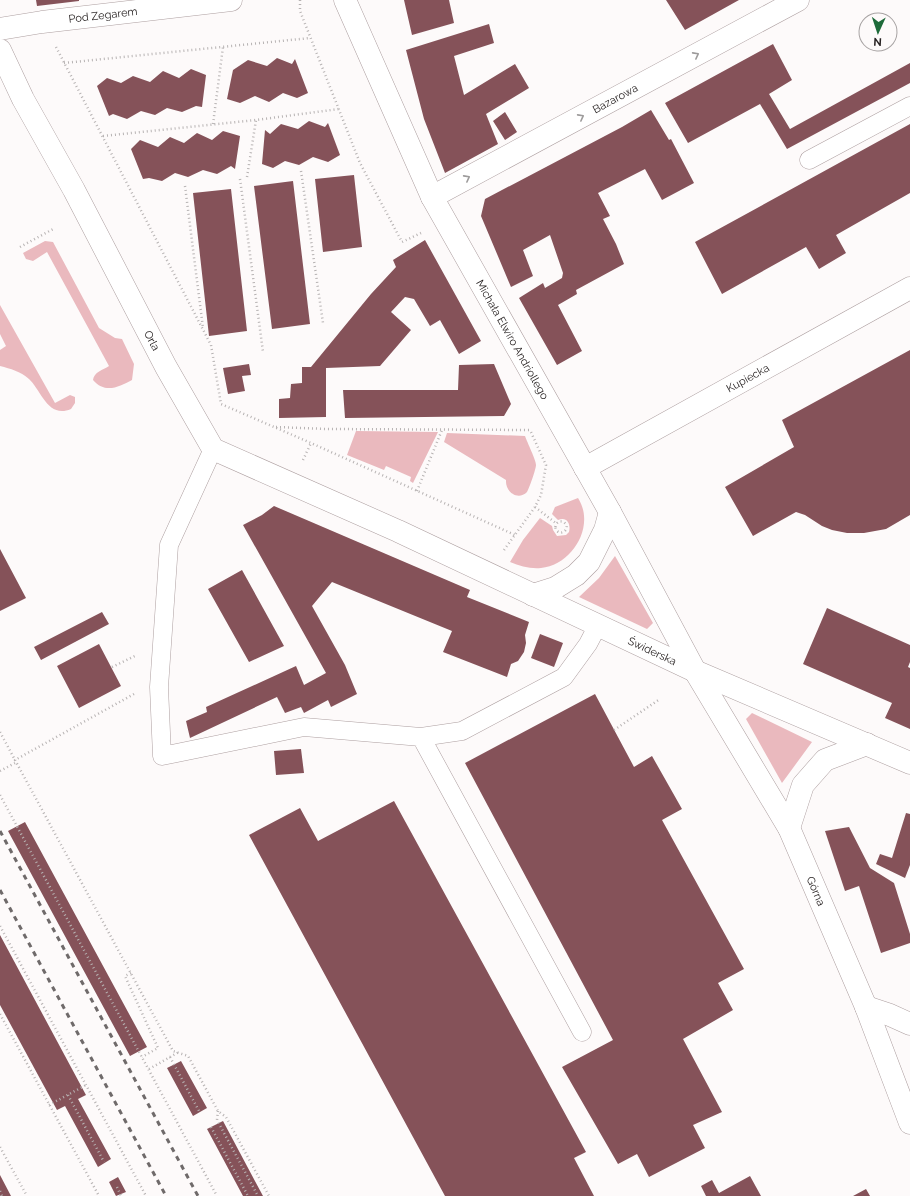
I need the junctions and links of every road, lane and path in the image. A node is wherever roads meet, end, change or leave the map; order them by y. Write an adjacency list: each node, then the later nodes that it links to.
1 (231, 0): 5 (street, Pod Zegarem)
2 (300, 0): 7 (path)
3 (344, 0): 21 (street, Michała Elwiro Andriollego)
4 (798, 0): 21 (street, Bazarowa, one-way to 4)
5 (42, 22): 6 (street, Pod Zegarem); 10 (path)
6 (0, 30)
7 (310, 38): 8 (path); 12 (path)
8 (223, 47): 10 (path); 14 (path)
9 (0, 50): 34 (street, Orla)
10 (64, 63): 15 (path)
11 (910, 106): 16 (lane)
12 (339, 109): 13 (path); 23 (path)
13 (256, 120): 14 (path); 18 (path)
14 (213, 124): 15 (path)
15 (103, 136): 27 (path)
16 (809, 160)
17 (301, 171): 26 (path)
18 (247, 177)
19 (240, 179): 28 (path)
20 (185, 186): 27 (path)
21 (432, 196): 36 (street, Michała Elwiro Andriollego)
22 (56, 228): 24 (path)
23 (422, 232)
24 (20, 247)
25 (910, 288): 36 (street, Kupiecka)
26 (323, 323)
27 (203, 330): 30 (path)
28 (263, 352)
29 (528, 426): 32 (path)
30 (274, 427): 31 (path); 33 (path)
31 (442, 430): 32 (path); 37 (path)
32 (530, 430): 38 (path)
33 (311, 443): 35 (path); 37 (path)
34 (213, 449): 43 (street, Świderska); 46 (lane)
35 (301, 466)
36 (585, 468): 39 (street, Michała Elwiro Andriollego)
37 (417, 491): 41 (path)
38 (536, 507): 40 (path); 41 (path)
39 (610, 512): 43 (street); 45 (street, Michała Elwiro Andriollego)
40 (557, 524): 40 (path)
41 (515, 535): 42 (path)
42 (500, 555)
43 (533, 595): 44 (street, Świderska)
44 (598, 625): 45 (street, Świderska); 50 (lane)
45 (695, 671): 51 (street, Świderska); 56 (street, Górna)
46 (159, 687): 50 (lane); 52 (path)
47 (660, 699): 48 (path)
48 (614, 730)
49 (0, 732): 52 (path)
50 (421, 736): 62 (lane)
51 (867, 744): 53 (street, Świderska); 56 (street)
52 (16, 761): 54 (path); 58 (path)
53 (910, 763)
54 (0, 772)
55 (0, 795): 64 (path)
56 (789, 828): 59 (street, Górna)
57 (0, 926): 67 (path)
58 (131, 973): 63 (path); 64 (path)
59 (866, 1007): 61 (street); 72 (street, Górna)
60 (0, 1014): 69 (path)
61 (910, 1024)
62 (582, 1032)
63 (179, 1052): 65 (path); 71 (path)
64 (142, 1057): 66 (path)
65 (170, 1057): 66 (path); 70 (path)
66 (149, 1069): 84 (path)
67 (86, 1085): 68 (path); 78 (path)
68 (68, 1095): 69 (path); 75 (path)
69 (50, 1105): 81 (path)
70 (199, 1111)
71 (218, 1111): 86 (path); 87 (path)
72 (910, 1123)
73 (211, 1128): 85 (path)
74 (0, 1147): 80 (path)
75 (104, 1162)
76 (117, 1187): 82 (path)
77 (0, 1191): 79 (path)
78 (146, 1195): 83 (path)
79 (2, 1196)
80 (27, 1196)
81 (99, 1196)
82 (121, 1196)
83 (141, 1196)
84 (217, 1196)
85 (248, 1196)
86 (258, 1196)
87 (269, 1196)

